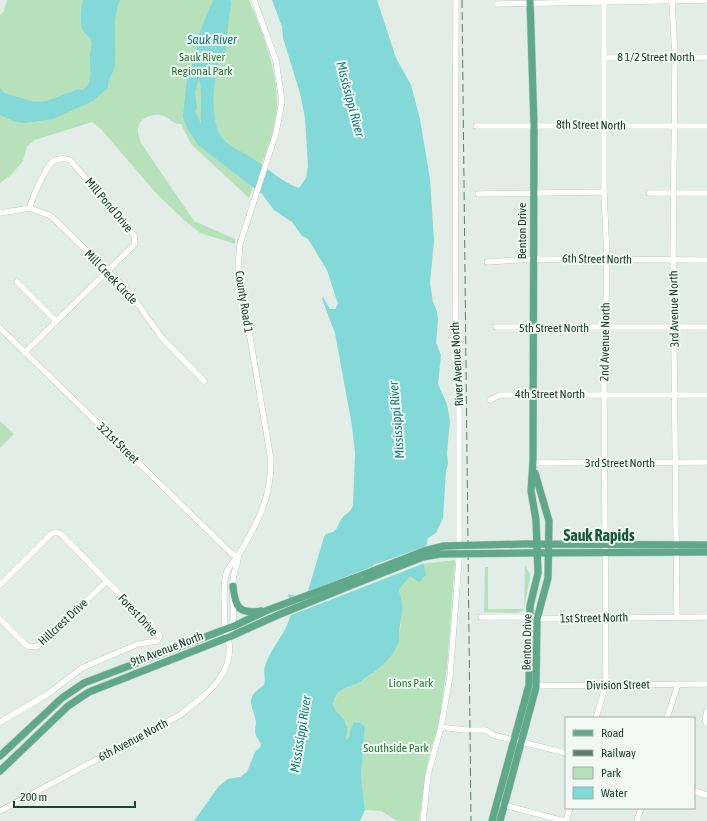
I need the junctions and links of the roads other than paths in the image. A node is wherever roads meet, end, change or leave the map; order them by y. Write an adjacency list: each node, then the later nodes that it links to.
1 (254, 0): 58 (street, County Road 1)
2 (456, 0): 83 (street, River Avenue North)
3 (672, 0): 4 (street); 6 (street); 8 (street, 3rd Avenue North)
4 (707, 0)
5 (530, 1): 6 (street); 7 (street); 11 (main road, Benton Drive)
6 (604, 1): 10 (street, 2nd Avenue North)
7 (497, 4)
8 (675, 57): 9 (street, 8 1/2 Street North); 10 (street, 8 1/2 Street North); 14 (street, 3rd Avenue North)
9 (707, 57)
10 (605, 58): 12 (street, 2nd Avenue North)
11 (534, 125): 12 (street, 8th Street North); 13 (street, 8th Street North); 16 (main road, Benton Drive)
12 (604, 125): 14 (street, 8th Street North); 17 (street, 2nd Avenue North)
13 (476, 126)
14 (675, 126): 15 (street, 8th Street North); 21 (street, 3rd Avenue North)
15 (707, 126)
16 (533, 192): 17 (street); 20 (street); 24 (main road, Benton Drive)
17 (604, 192): 25 (street, 2nd Avenue North)
18 (649, 192): 21 (street)
19 (707, 193): 21 (street)
20 (478, 194)
21 (674, 194): 26 (street, 3rd Avenue North)
22 (30, 208): 23 (street); 29 (street, Mill Creek Circle); 29 (street, Mill Pond Drive)
23 (0, 213)
24 (533, 259): 25 (street, 6th Street North); 28 (street, 6th Street North); 36 (main road, Benton Drive)
25 (607, 259): 26 (street, 6th Street North); 37 (street, 2nd Avenue North)
26 (674, 260): 27 (street, 6th Street North); 33 (street, 3rd Avenue North)
27 (707, 260)
28 (487, 262)
29 (107, 271): 31 (street, Mill Pond Drive); 39 (street, Mill Creek Circle)
30 (17, 282): 31 (street)
31 (56, 321): 38 (street, Mill Pond Drive)
32 (496, 327): 36 (street, 5th Street North)
33 (674, 327): 34 (street, 5th Street North); 37 (street, 5th Street North); 42 (street, 3rd Avenue North)
34 (707, 327)
35 (0, 328): 38 (street, 321st Street)
36 (533, 328): 37 (street, 5th Street North); 41 (main road, Benton Drive)
37 (604, 328): 40 (street, 2nd Avenue North)
38 (25, 352): 58 (street, 321st Street)
39 (204, 381)
40 (604, 394): 41 (street, 4th Street North); 42 (street, 4th Street North); 48 (street, 2nd Avenue North)
41 (533, 395): 44 (street, 4th Street North); 46 (main road, Benton Drive)
42 (675, 395): 43 (street, 4th Street North); 47 (street, 3rd Avenue North)
43 (707, 395)
44 (490, 400)
45 (707, 462): 47 (street, 3rd Street North)
46 (533, 463): 48 (street, 3rd Street North); 49 (main road, Benton Drive); 50 (main road, Benton Drive)
47 (675, 463): 48 (street, 3rd Street North); 53 (street, 3rd Avenue North)
48 (604, 464): 51 (street, 2nd Avenue North)
49 (536, 543): 50 (main road); 56 (main road, Benton Drive); 59 (main road, bridge)
50 (548, 543): 51 (main road); 57 (main road, Benton Drive)
51 (606, 543): 53 (main road); 54 (street, 2nd Avenue North)
52 (707, 545): 53 (main road)
53 (676, 549): 54 (main road); 55 (main road); 66 (street, 3rd Avenue North)
54 (606, 552): 57 (main road); 70 (street, 2nd Avenue North)
55 (707, 552)
56 (537, 553): 57 (main road); 59 (main road, bridge); 68 (main road, Benton Drive)
57 (548, 553): 68 (main road, Benton Drive)
58 (238, 557): 62 (street, County Road 1); 72 (street, County Road 1)
59 (363, 578): 64 (main road, 9th Avenue North)
60 (107, 581): 61 (street, Forest Drive); 69 (street, Hillcrest Drive); 81 (street, Forest Drive)
61 (0, 585)
62 (232, 586): 63 (main road); 71 (street, County Road 1)
63 (268, 610): 64 (main road, 9th Avenue North); 71 (main road, 9th Avenue North)
64 (276, 611): 73 (main road, 9th Avenue North)
65 (481, 617): 68 (street, 1st Street North)
66 (677, 617): 67 (street, 1st Street North); 70 (street, 1st Street North)
67 (707, 617)
68 (533, 618): 70 (street, 1st Street North); 77 (main road, Benton Drive)
69 (0, 619)
70 (606, 619): 74 (street, 2nd Avenue North)
71 (234, 626): 72 (main road, 9th Avenue North); 73 (street)
72 (225, 629): 73 (street); 86 (main road, 9th Avenue North)
73 (229, 637): 87 (main road, 9th Avenue North); 94 (street, 6th Avenue North)
74 (606, 684): 75 (street, Division Street); 77 (street, Division Street); 79 (street, 2nd Avenue North)
75 (678, 684): 76 (street, Division Street); 80 (street)
76 (707, 684)
77 (533, 686): 84 (main road, Benton Drive)
78 (707, 711): 82 (street)
79 (596, 717)
80 (667, 717)
81 (0, 722)
82 (707, 724)
83 (441, 727): 84 (street); 95 (street, River Avenue North)
84 (518, 741): 85 (street); 90 (main road, Benton Drive); 91 (main road, Benton Drive)
85 (565, 753)
86 (0, 756)
87 (0, 771)
88 (695, 791): 89 (street)
89 (707, 795)
90 (496, 803): 91 (street); 96 (main road, Benton Drive)
91 (504, 805): 97 (main road, Benton Drive); 98 (street)
92 (570, 809): 98 (street)
93 (640, 809): 99 (street)
94 (0, 811)
95 (423, 821)
96 (492, 821)
97 (500, 821)
98 (565, 821)
99 (637, 821)

